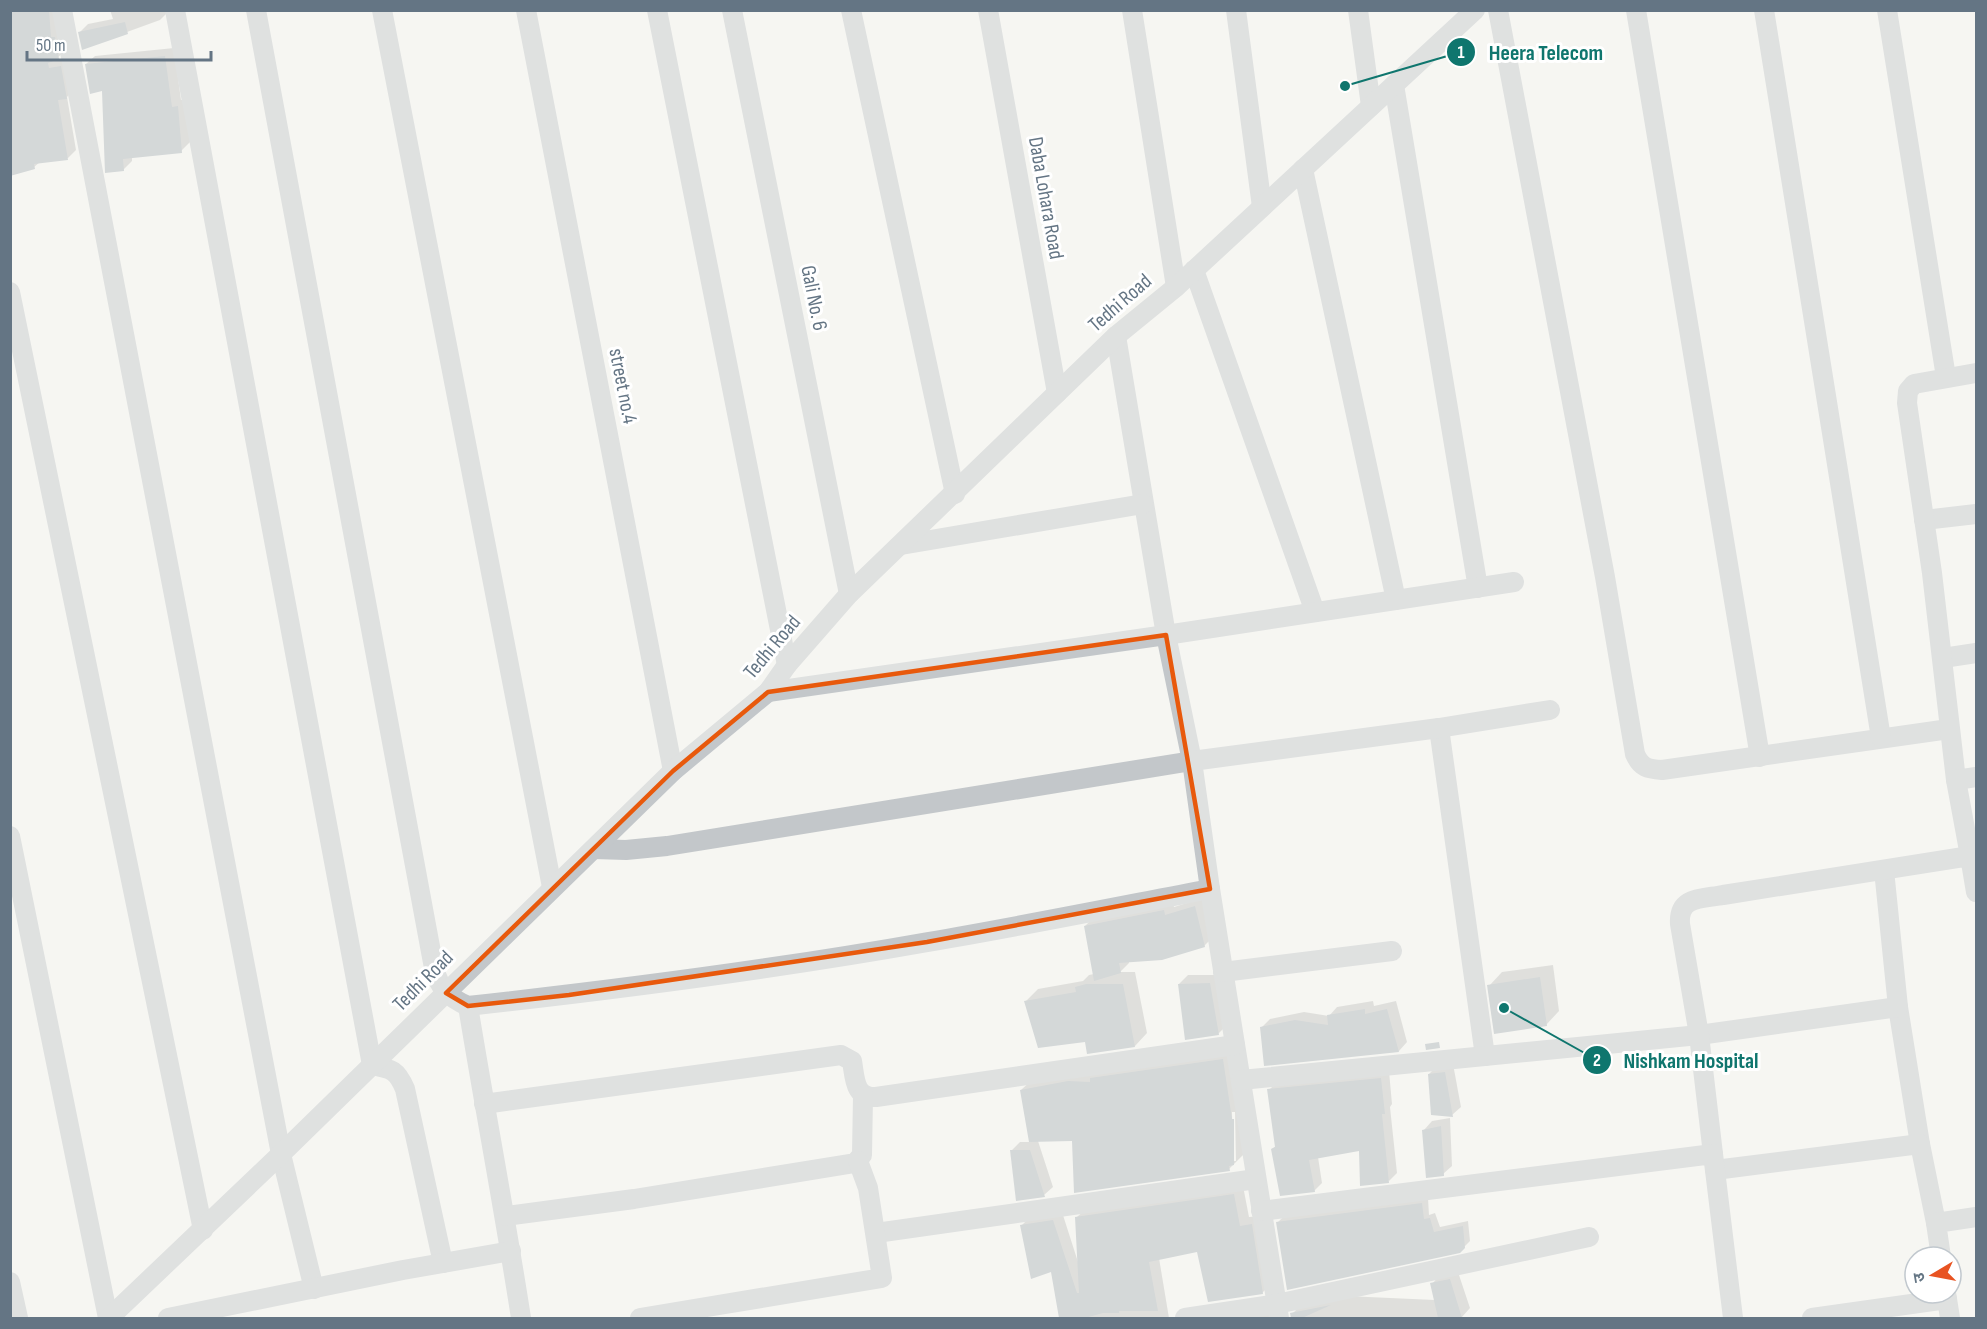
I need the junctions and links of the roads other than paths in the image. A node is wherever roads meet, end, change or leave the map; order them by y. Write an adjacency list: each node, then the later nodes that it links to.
1 (62, 10): 73 (street)
2 (175, 10): 68 (street)
3 (256, 10): 62 (street)
4 (382, 10): 57 (street)
5 (526, 10): 50 (street, street no.4)
6 (657, 10): 42 (street)
7 (732, 10): 36 (street, Gali No. 6)
8 (851, 10): 29 (street)
9 (988, 10): 28 (street, Daba Lohara Road)
10 (1131, 10): 23 (street)
11 (1236, 10): 21 (street)
12 (1358, 10): 19 (street)
13 (1475, 10): 18 (street, Tedhi Road)
14 (1498, 10): 48 (street)
15 (1636, 10): 48 (street)
16 (1764, 10): 47 (street)
17 (1887, 10): 27 (street)
18 (1394, 85): 19 (street, Tedhi Road); 35 (street)
19 (1371, 106): 20 (street, Tedhi Road)
20 (1303, 169): 21 (street, Tedhi Road); 37 (street)
21 (1262, 207): 22 (street, Tedhi Road)
22 (1194, 270): 23 (street, Tedhi Road); 38 (street)
23 (1176, 287): 25 (street, Tedhi Road)
24 (10, 292): 81 (street)
25 (1116, 336): 28 (street, Tedhi Road); 30 (street)
26 (1977, 373): 27 (street)
27 (1946, 377): 32 (street)
28 (1057, 393): 29 (street, Tedhi Road)
29 (955, 494): 33 (street, Tedhi Road)
30 (1143, 504): 33 (street); 39 (street)
31 (1977, 514): 32 (street)
32 (1924, 520): 41 (street)
33 (901, 545): 36 (street, Tedhi Road)
34 (1514, 582): 35 (street)
35 (1478, 588): 37 (street)
36 (849, 594): 42 (street, Tedhi Road)
37 (1396, 600): 38 (street)
38 (1315, 612): 39 (street)
39 (1166, 635): 43 (street); 49 (street)
40 (1977, 654): 41 (street)
41 (1943, 658): 46 (street)
42 (787, 665): 43 (street, Tedhi Road)
43 (768, 692): 50 (street, Tedhi Road)
44 (1550, 710): 45 (street)
45 (1439, 728): 49 (street); 67 (street)
46 (1949, 729): 47 (street); 52 (street)
47 (1881, 738): 48 (street)
48 (1760, 757)
49 (1192, 761): 54 (street); 58 (street)
50 (673, 771): 54 (street, Tedhi Road)
51 (1977, 777): 52 (street)
52 (1956, 780): 55 (street)
53 (10, 837): 92 (street)
54 (594, 849): 57 (street, Tedhi Road)
55 (1970, 856): 56 (street); 59 (street)
56 (1884, 870): 64 (street); 65 (street)
57 (552, 887): 62 (street, Tedhi Road)
58 (1210, 889): 61 (street); 63 (street)
59 (1977, 892)
60 (1392, 951): 61 (street)
61 (1223, 972): 66 (street)
62 (446, 993): 63 (street); 68 (street, Tedhi Road)
63 (468, 1006): 71 (street)
64 (1898, 1007): 65 (street); 72 (street)
65 (1699, 1035): 67 (street); 75 (street)
66 (1234, 1044): 69 (street); 70 (street)
67 (1485, 1056): 69 (street)
68 (372, 1065): 73 (street, Tedhi Road); 86 (street)
69 (1241, 1080): 76 (street)
70 (864, 1096): 71 (street); 74 (street)
71 (484, 1104): 78 (street)
72 (1920, 1144): 75 (street); 80 (street)
73 (281, 1154): 81 (street, Tedhi Road); 88 (street)
74 (858, 1161): 78 (street); 82 (street)
75 (1714, 1162): 77 (street); 97 (street)
76 (1256, 1179): 77 (street); 82 (street)
77 (1261, 1211): 90 (street)
78 (506, 1216): 85 (street)
79 (1977, 1217): 80 (street)
80 (1936, 1223): 84 (street)
81 (203, 1230): 92 (street, Tedhi Road)
82 (876, 1233): 95 (street)
83 (1589, 1237): 90 (street)
84 (1939, 1245)
85 (511, 1251): 86 (street); 94 (street)
86 (443, 1263): 88 (street)
87 (10, 1282): 91 (street)
88 (314, 1289): 93 (street)
89 (1903, 1303): 98 (street)
90 (1278, 1311): 96 (street)
91 (18, 1318)
92 (109, 1318)
93 (168, 1318)
94 (521, 1318)
95 (640, 1318)
96 (1185, 1318)
97 (1733, 1318)
98 (1812, 1318)

